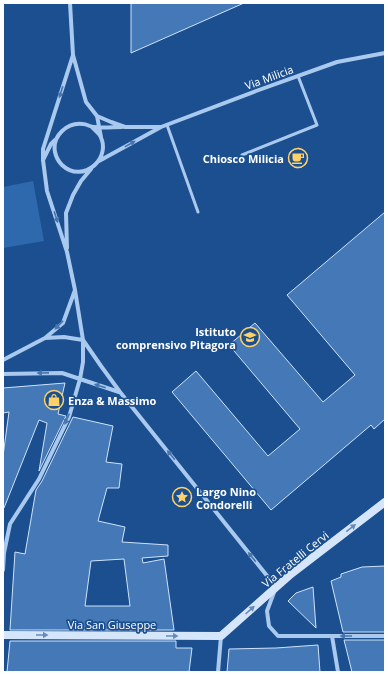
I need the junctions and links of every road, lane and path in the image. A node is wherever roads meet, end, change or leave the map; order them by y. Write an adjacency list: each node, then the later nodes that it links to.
1 (70, 3): 3 (street)
2 (385, 53): 4 (street, Via Milicia)
3 (73, 55): 5 (street); 12 (street, one-way to 12)
4 (298, 76): 6 (street, Via Milicia); 16 (lane)
5 (97, 116): 7 (street); 9 (street)
6 (167, 125): 10 (street, Via Milicia); 20 (lane)
7 (125, 126): 9 (street); 10 (street)
8 (92, 127): 9 (street); 11 (street); 13 (street)
9 (99, 127): 13 (street)
10 (161, 127): 18 (street, one-way to 10)
11 (58, 134): 14 (street); 15 (street)
12 (47, 136): 14 (street); 17 (street)
13 (102, 143): 18 (street)
14 (51, 144): 15 (street); 17 (street)
15 (55, 152): 19 (street)
16 (242, 155)
17 (43, 160): 21 (street, one-way to 21)
18 (99, 161): 19 (street)
19 (92, 168): 21 (street)
20 (198, 212)
21 (67, 252): 22 (street)
22 (75, 290): 23 (street, one-way to 23); 24 (street)
23 (45, 338): 24 (street); 25 (street)
24 (83, 340): 27 (street); 28 (street)
25 (3, 360)
26 (3, 374): 27 (street, one-way to 26)
27 (80, 379): 28 (street, one-way to 27); 30 (street, one-way to 30)
28 (120, 392): 31 (street, one-way to 28)
29 (385, 502): 31 (main road, Via Fratelli Cervi, one-way to 29)
30 (3, 570)
31 (276, 587): 33 (main road, Via Fratelli Cervi, one-way to 31); 34 (street)
32 (3, 634): 33 (main road, Via San Giuseppe, one-way to 33)
33 (221, 636): 36 (street)
34 (332, 636): 35 (street, one-way to 34); 37 (street)
35 (385, 636)
36 (218, 672)
37 (338, 672)

